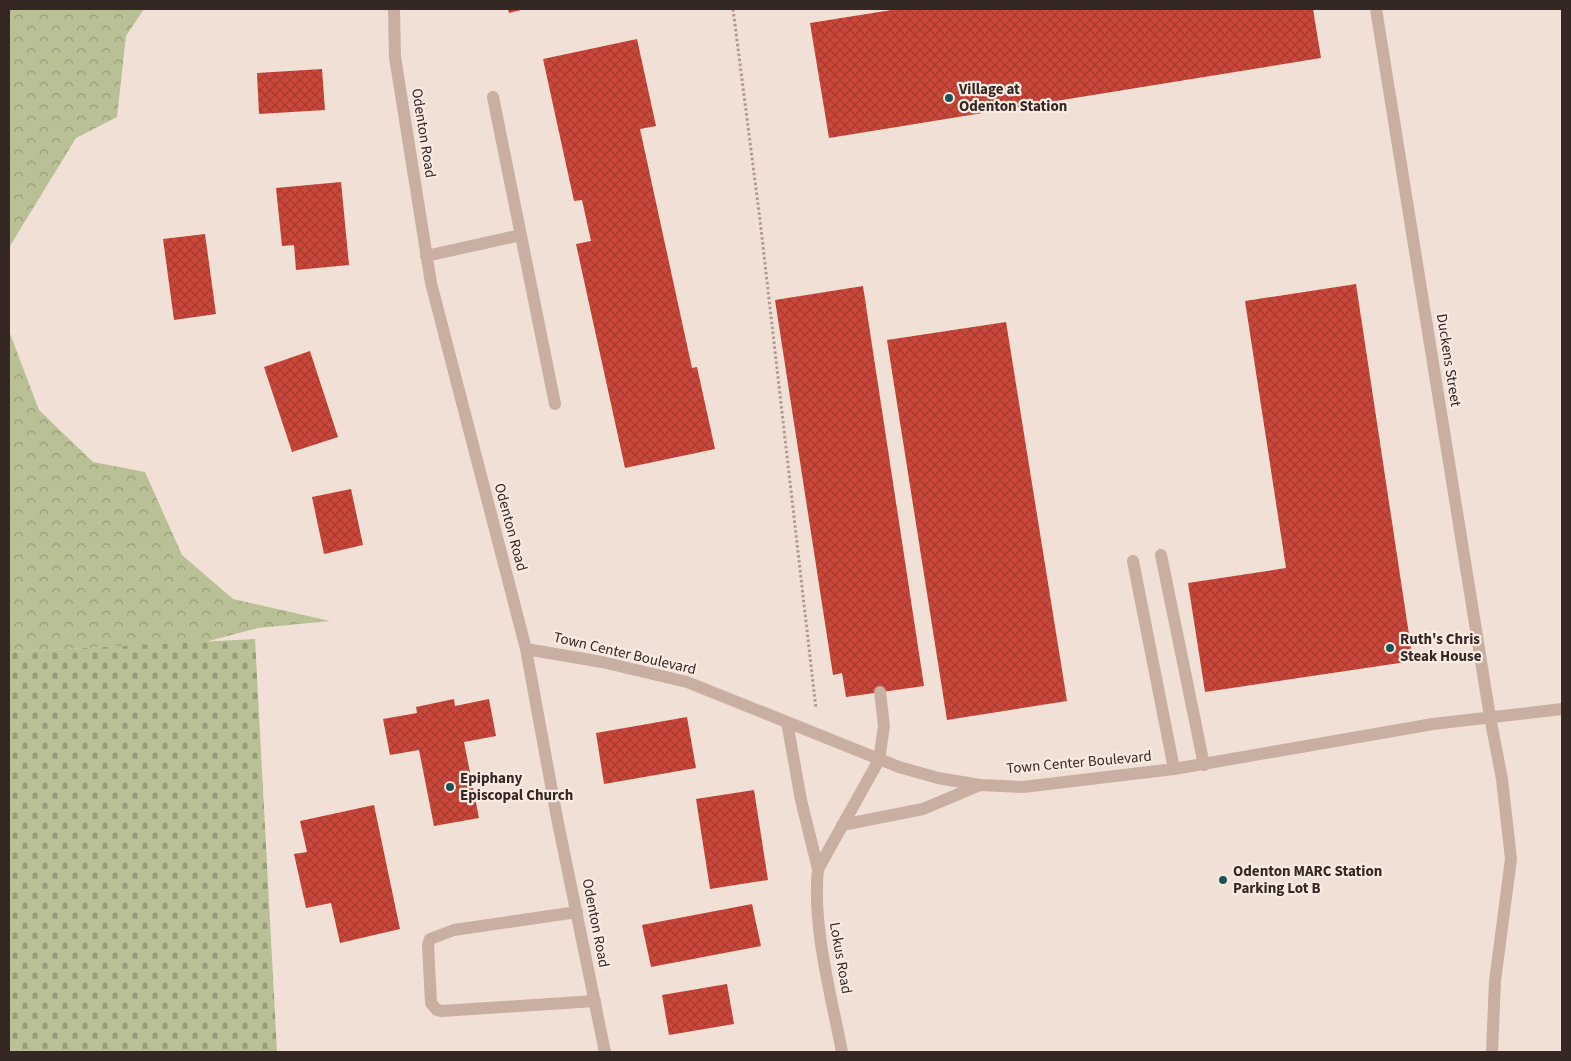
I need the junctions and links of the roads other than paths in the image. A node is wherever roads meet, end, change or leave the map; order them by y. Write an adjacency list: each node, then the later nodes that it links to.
1 (394, 9): 5 (street, Odenton Road)
2 (1376, 9): 12 (street, Duckens Street)
3 (494, 97): 4 (street)
4 (521, 235): 5 (street); 6 (street)
5 (426, 256): 9 (street, Odenton Road)
6 (555, 404)
7 (1161, 555): 15 (street)
8 (1133, 560): 16 (street)
9 (526, 649): 13 (street, Town Center Boulevard); 20 (street, Odenton Road)
10 (880, 692): 14 (street)
11 (1562, 710): 12 (street, Town Center Boulevard)
12 (1490, 717): 15 (street, Town Center Boulevard); 24 (street, Duckens Street)
13 (787, 722): 14 (street, Town Center Boulevard); 19 (street, Lokus Road)
14 (879, 760): 17 (street, Town Center Boulevard); 18 (street, Lokus Road)
15 (1204, 765): 16 (street, Town Center Boulevard)
16 (1174, 769): 17 (street, Town Center Boulevard)
17 (980, 785): 18 (street)
18 (842, 826): 19 (street, Lokus Road)
19 (818, 869): 23 (street, Lokus Road)
20 (577, 912): 21 (street, Odenton Road); 21 (street)
21 (595, 1001): 22 (street, Odenton Road)
22 (605, 1052)
23 (842, 1052)
24 (1492, 1052)

